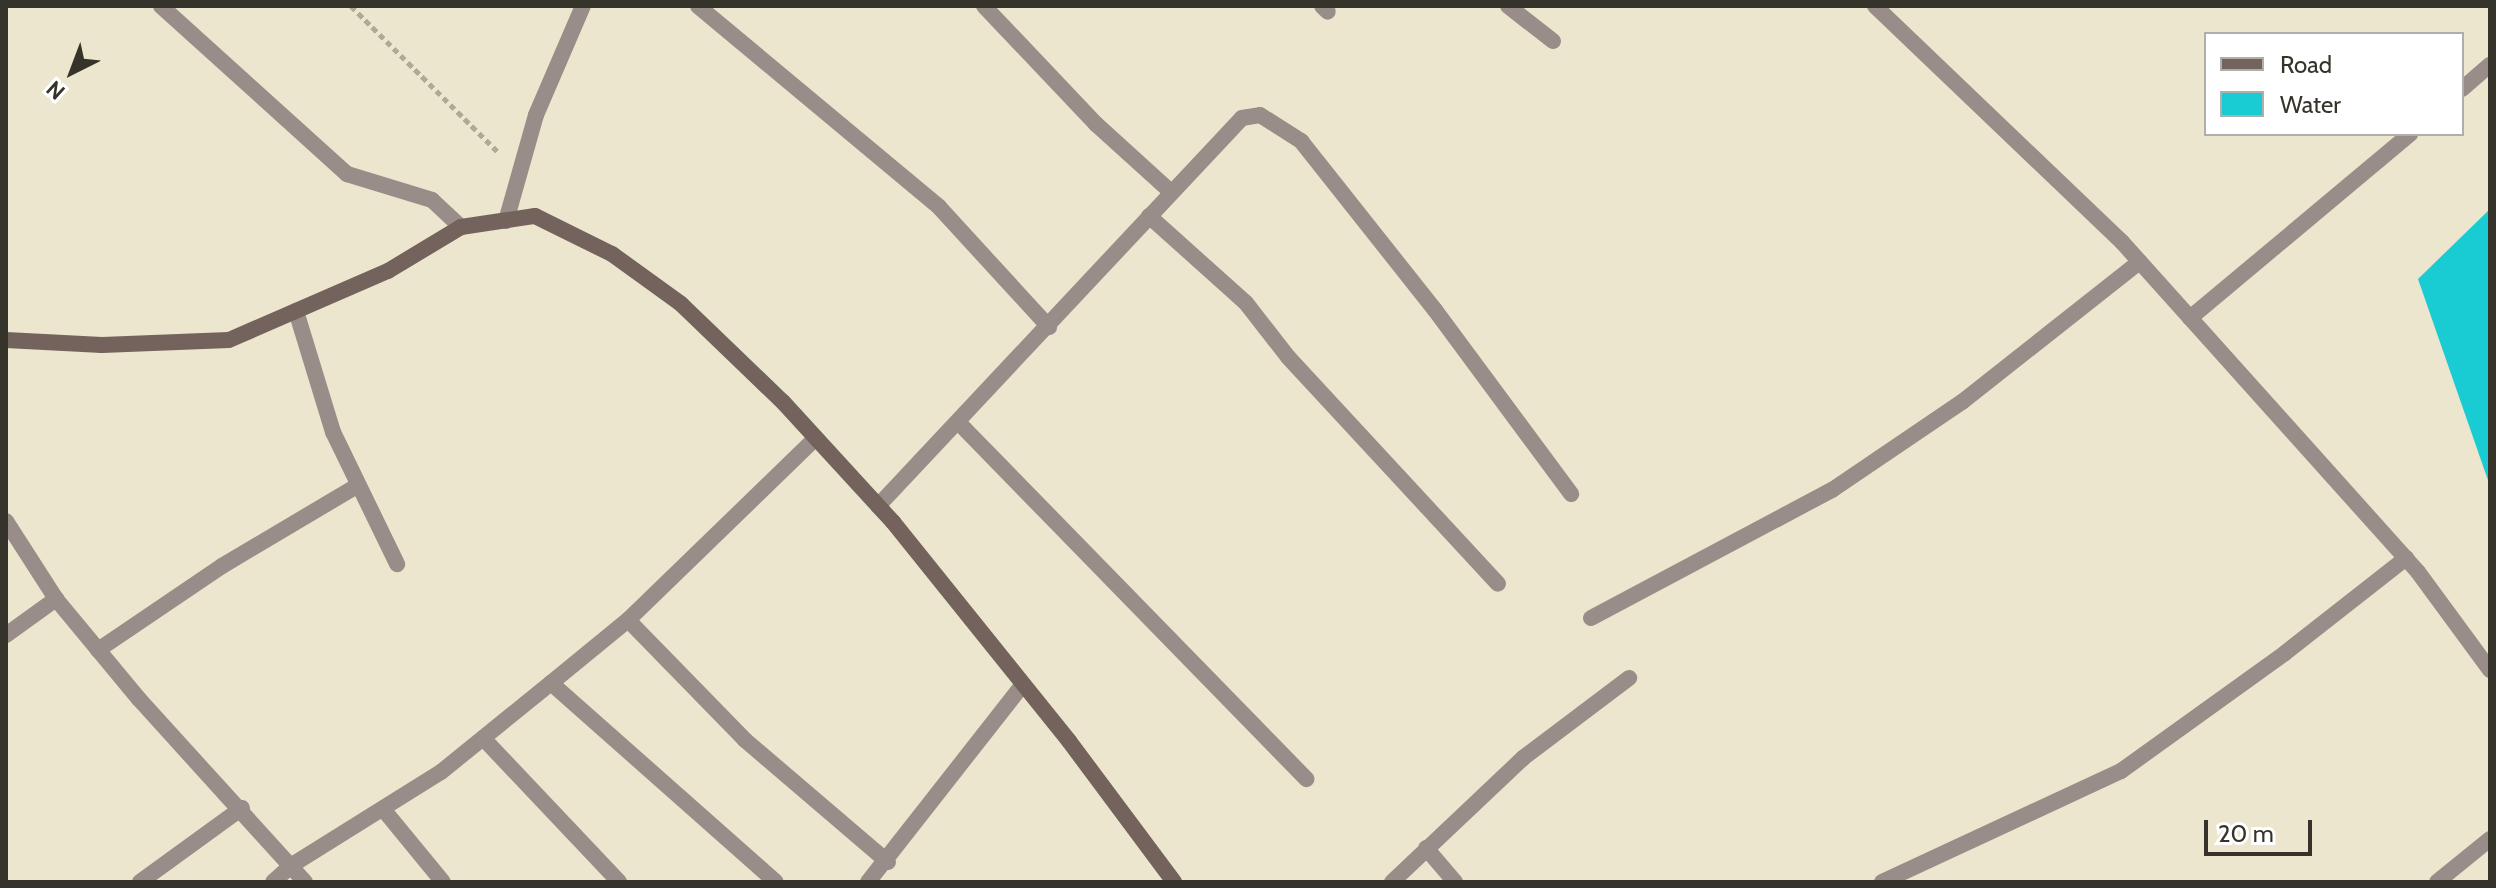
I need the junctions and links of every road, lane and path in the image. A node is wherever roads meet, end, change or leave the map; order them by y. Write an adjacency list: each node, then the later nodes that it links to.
1 (161, 6): 16 (street)
2 (351, 6): 12 (path)
3 (698, 6): 20 (street)
4 (984, 6): 13 (street)
5 (1508, 6): 8 (street)
6 (1875, 6): 17 (street)
7 (585, 7): 12 (street)
8 (1553, 41)
9 (2490, 65): 10 (street)
10 (2464, 87)
11 (2408, 136): 19 (street)
12 (521, 175): 15 (street)
13 (1171, 192): 14 (street); 25 (street)
14 (1149, 216): 20 (street); 30 (street)
15 (506, 221): 16 (street); 23 (street)
16 (461, 227): 18 (street)
17 (2139, 262): 19 (street); 32 (street)
18 (296, 311): 21 (street); 24 (street)
19 (2190, 318): 28 (street)
20 (1049, 327): 22 (street)
21 (6, 340)
22 (958, 422): 26 (street); 41 (street)
23 (815, 439): 26 (street); 33 (street)
24 (357, 486): 29 (street); 35 (street)
25 (1571, 494)
26 (878, 506): 39 (street)
27 (6, 521): 31 (street)
28 (2406, 558): 36 (street); 58 (street)
29 (397, 564)
30 (1498, 584)
31 (56, 599): 34 (street); 35 (street)
32 (1591, 618)
33 (628, 620): 38 (street); 46 (street)
34 (6, 635)
35 (98, 650): 42 (street)
36 (2490, 670)
37 (1629, 678): 45 (street)
38 (551, 683): 40 (street); 53 (street)
39 (1023, 684): 46 (street); 55 (street)
40 (483, 738): 43 (street); 52 (street)
41 (1306, 779)
42 (242, 808): 47 (street); 48 (street)
43 (383, 809): 47 (street); 51 (street)
44 (2490, 839): 59 (street)
45 (1426, 848): 56 (street); 57 (street)
46 (888, 862): 54 (street)
47 (292, 865): 49 (street); 50 (street)
48 (140, 882)
49 (273, 882)
50 (305, 882)
51 (443, 882)
52 (619, 882)
53 (776, 882)
54 (868, 882)
55 (1174, 882)
56 (1392, 882)
57 (1455, 882)
58 (1882, 882)
59 (2437, 882)

